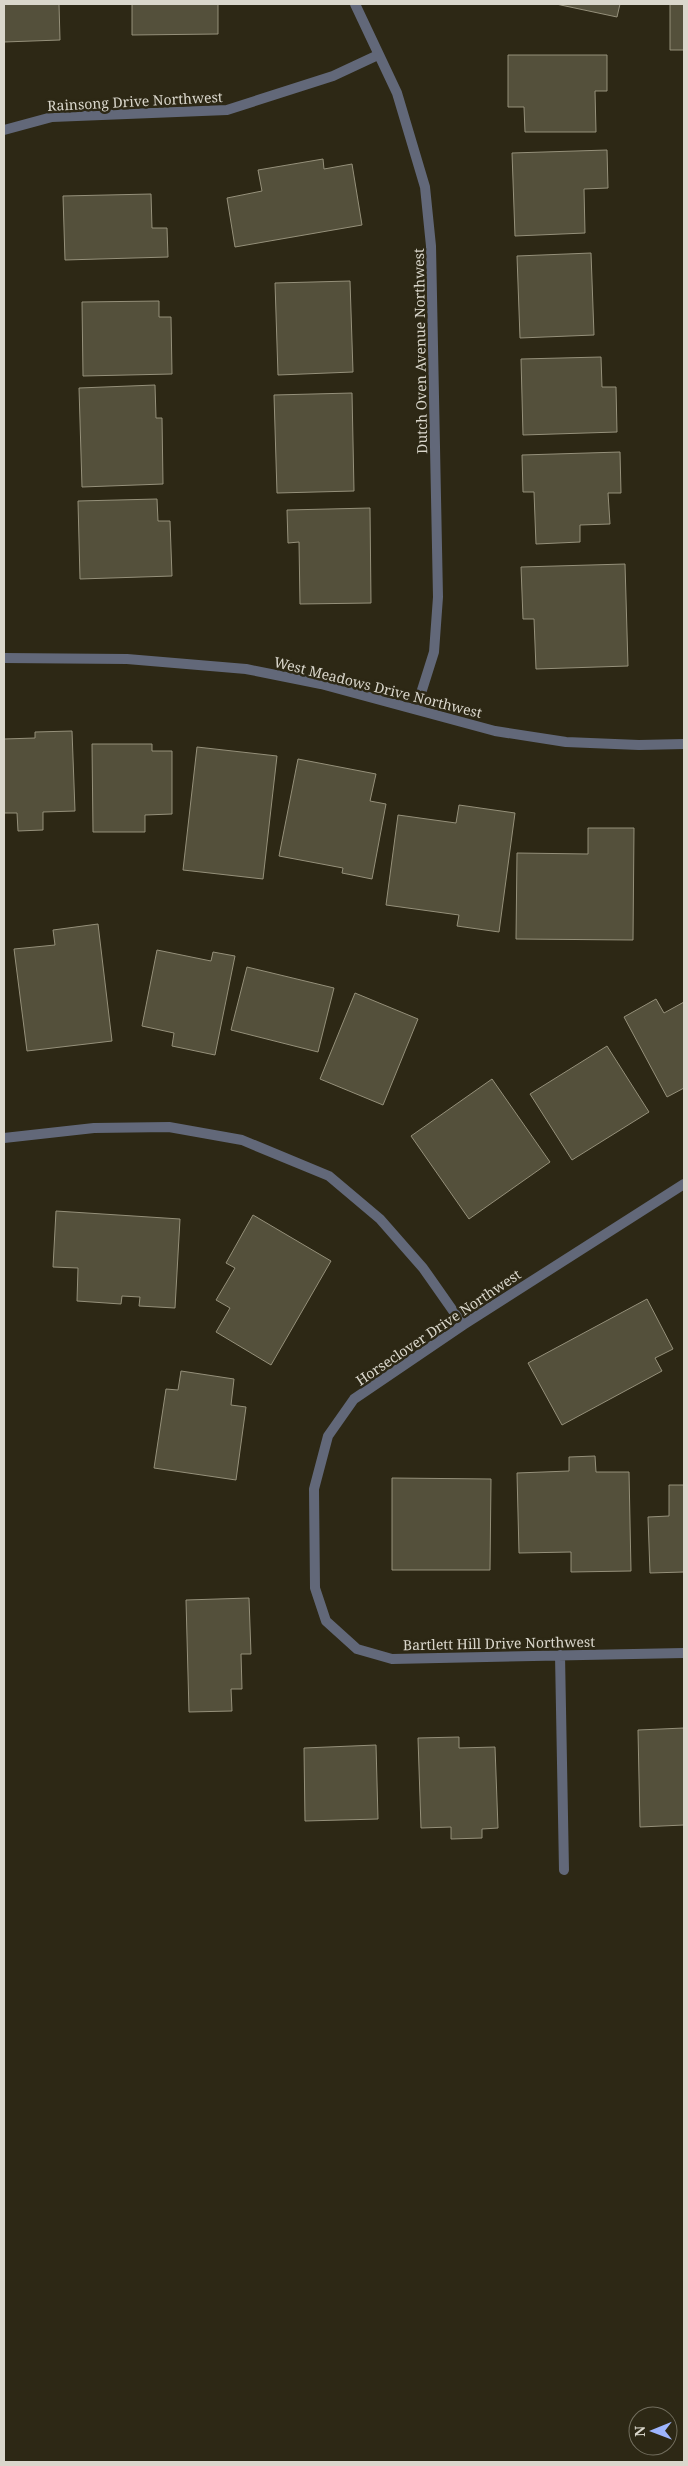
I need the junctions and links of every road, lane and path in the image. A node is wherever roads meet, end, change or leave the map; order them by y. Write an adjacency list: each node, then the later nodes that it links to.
1 (355, 4): 2 (street, Dutch Oven Avenue Northwest)
2 (378, 55): 3 (street, Rainsong Drive Northwest); 5 (street, Dutch Oven Avenue Northwest)
3 (4, 130)
4 (4, 658): 5 (street, West Meadows Drive Northwest)
5 (416, 709): 6 (street, West Meadows Drive Northwest)
6 (684, 744)
7 (4, 1138): 9 (street)
8 (684, 1184): 9 (street, Horseclover Drive Northwest)
9 (464, 1325): 10 (street, Horseclover Drive Northwest)
10 (326, 1621): 12 (street, Bartlett Hill Drive Northwest)
11 (684, 1653): 12 (street, Bartlett Hill Drive Northwest)
12 (560, 1655): 13 (street)
13 (564, 1870)

